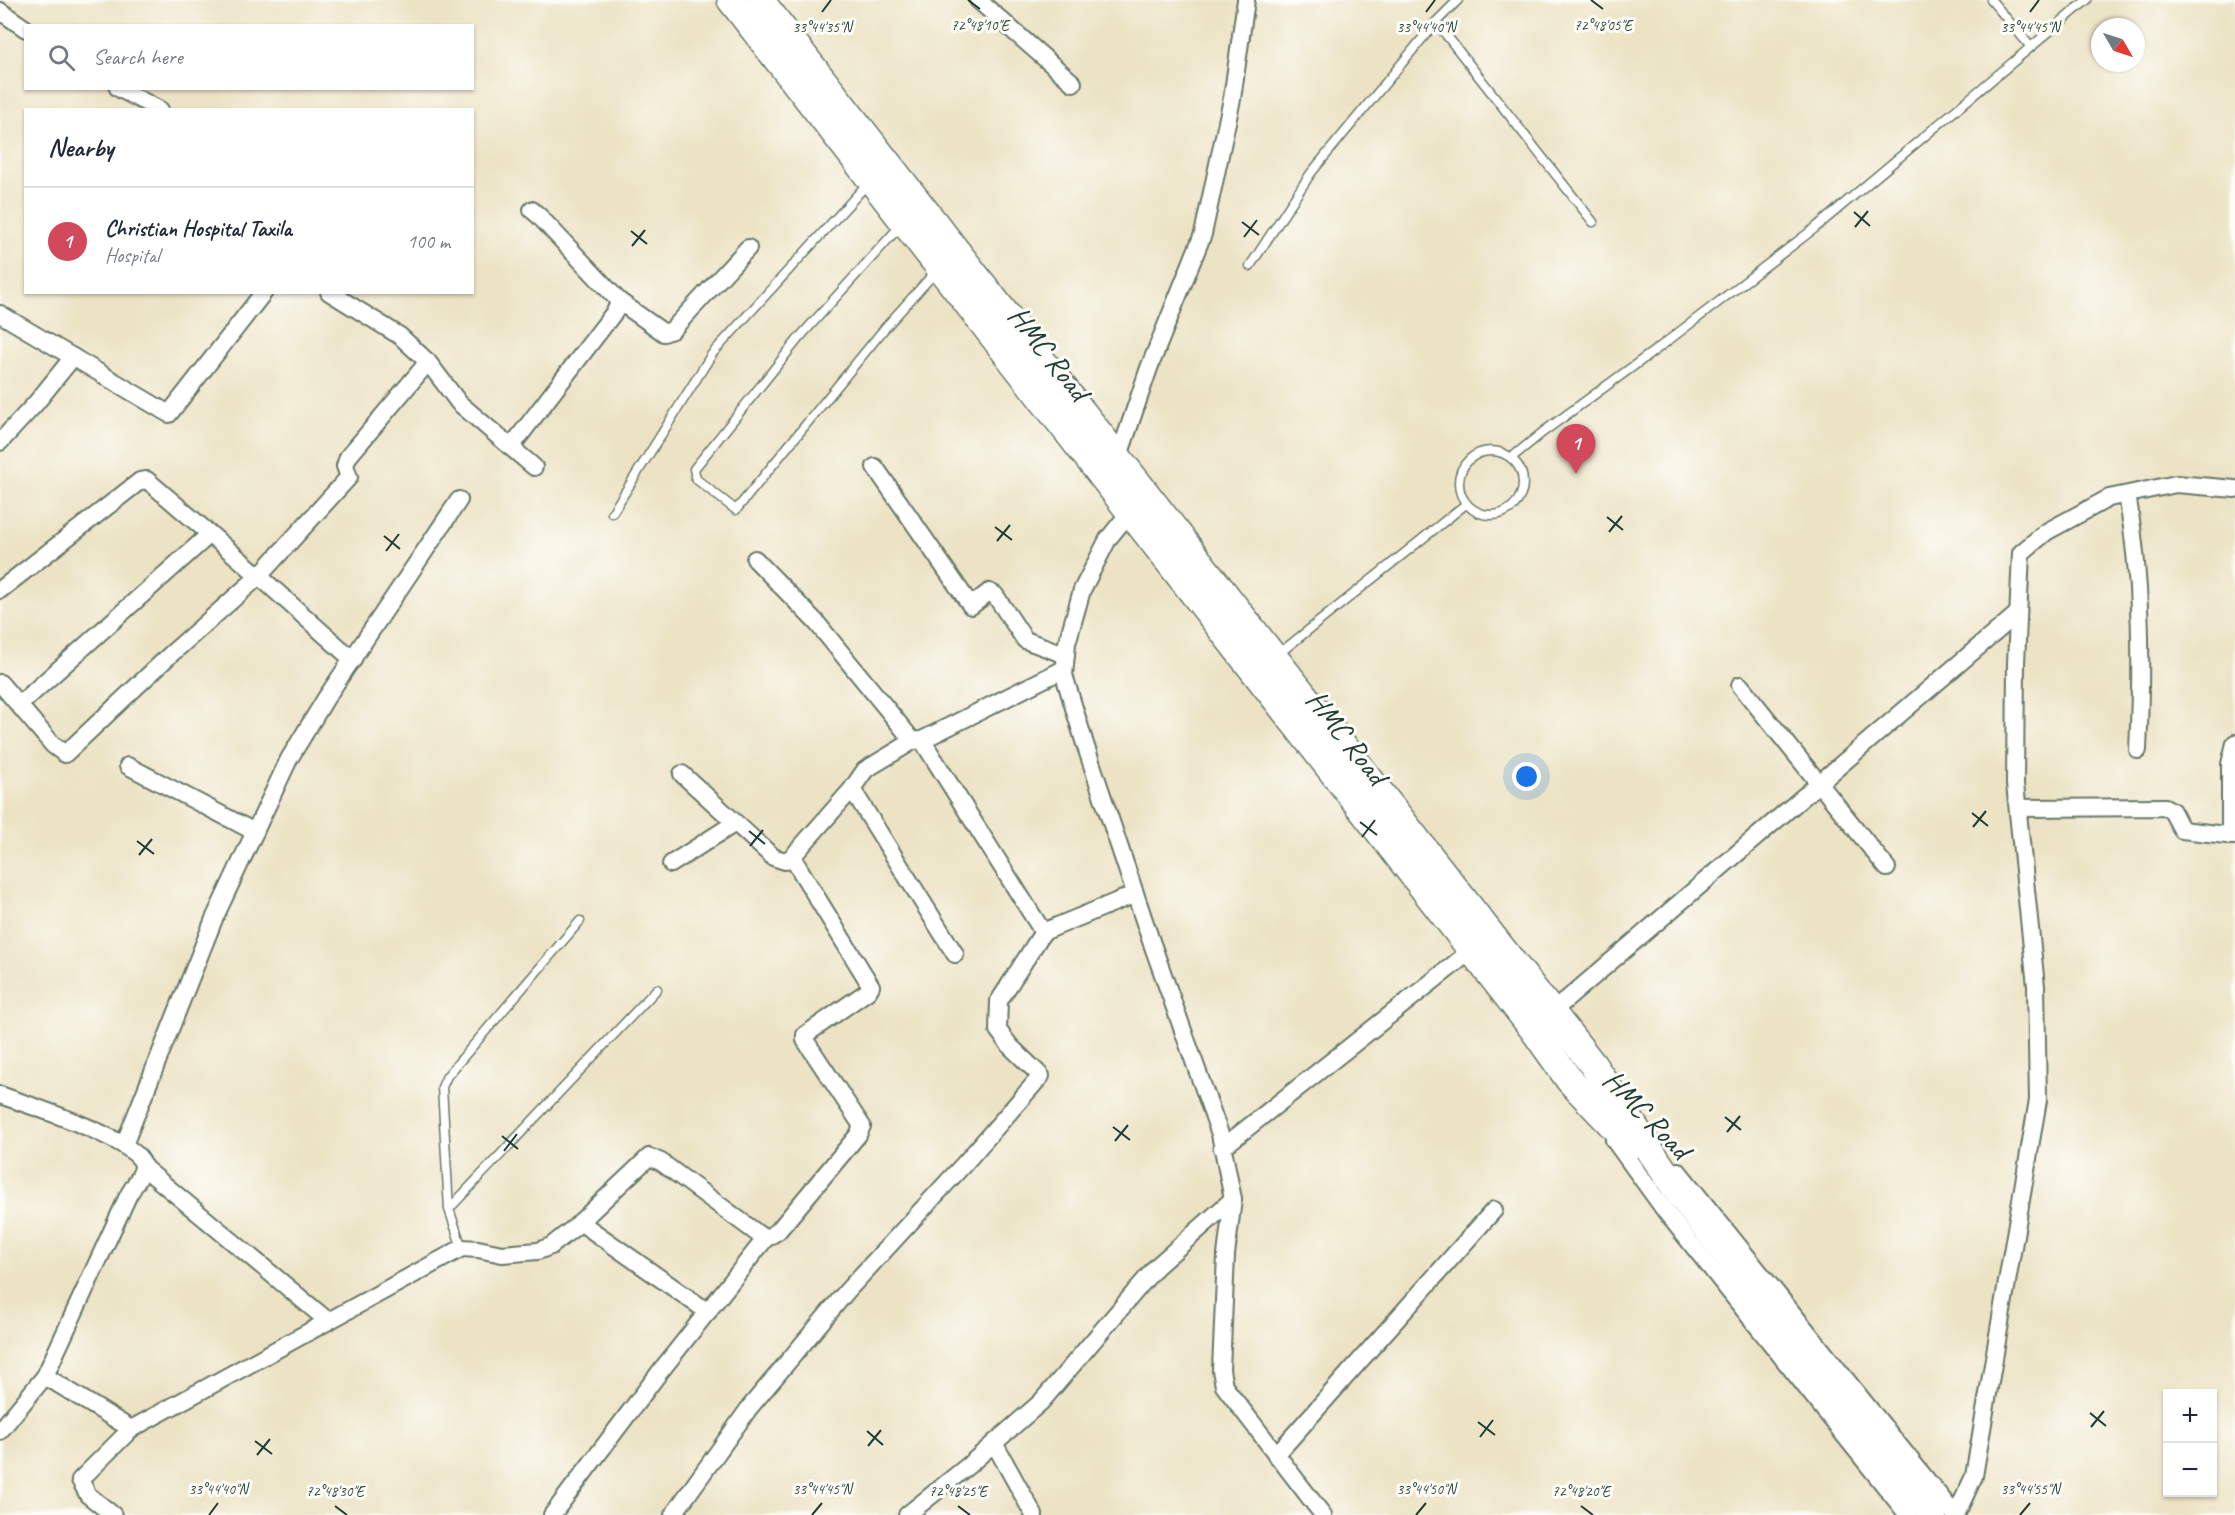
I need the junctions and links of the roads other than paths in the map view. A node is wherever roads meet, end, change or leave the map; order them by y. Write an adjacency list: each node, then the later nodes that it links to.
1 (731, 0): 15 (main road, HMC Road)
2 (760, 0): 30 (main road, HMC Road)
3 (978, 0): 12 (street)
4 (1246, 0): 30 (street)
5 (1458, 0): 9 (lane)
6 (1991, 0): 11 (lane)
7 (2086, 0): 11 (lane)
8 (0, 11): 10 (street)
9 (1436, 22): 18 (lane); 21 (lane)
10 (24, 28)
11 (2030, 46): 31 (lane)
12 (1073, 83)
13 (122, 90): 14 (street)
14 (156, 108)
15 (872, 179): 17 (main road, HMC Road); 39 (lane)
16 (532, 210): 24 (street)
17 (905, 221): 20 (main road, HMC Road); 20 (lane)
18 (1593, 222)
19 (748, 248): 24 (street)
20 (940, 266): 34 (main road, HMC Road)
21 (1250, 266)
22 (262, 294): 26 (street)
23 (332, 294): 27 (street)
24 (619, 301): 29 (street)
25 (0, 315): 26 (street)
26 (73, 357): 28 (street)
27 (428, 362): 29 (street); 43 (street)
28 (0, 442)
29 (511, 447): 32 (street)
30 (1118, 458): 34 (street); 48 (main road, HMC Road)
31 (1511, 458): 38 (lane); 38 (lane)
32 (534, 467)
33 (875, 467): 47 (street)
34 (1109, 485): 40 (main road, HMC Road)
35 (2235, 489): 36 (street)
36 (2127, 495): 45 (street); 54 (street)
37 (459, 501): 46 (street)
38 (1466, 504): 48 (lane)
39 (612, 513)
40 (1129, 513): 47 (street); 48 (main road, HMC Road)
41 (210, 534): 43 (street); 44 (street); 51 (street)
42 (755, 559): 52 (street)
43 (259, 576): 46 (street); 51 (street)
44 (0, 590)
45 (2018, 612): 57 (street); 59 (street)
46 (353, 660): 61 (street)
47 (1065, 662): 52 (street); 66 (street)
48 (1264, 665): 69 (main road, HMC Road); 72 (main road, HMC Road)
49 (0, 683): 51 (street)
50 (1740, 686): 57 (street)
51 (19, 705)
52 (917, 740): 58 (street); 68 (street)
53 (2235, 743): 62 (street)
54 (2138, 750)
55 (128, 766): 61 (street)
56 (682, 774): 60 (street)
57 (1818, 784): 65 (street); 72 (street)
58 (852, 789): 63 (street); 70 (street)
59 (2018, 808): 62 (street); 101 (street)
60 (735, 823): 63 (street); 64 (street)
61 (255, 832): 76 (street)
62 (2233, 836)
63 (792, 857): 84 (street)
64 (671, 864)
65 (1887, 868)
66 (1135, 894): 68 (street); 77 (street)
67 (580, 921): 81 (lane)
68 (1043, 932): 96 (street)
69 (1472, 950): 74 (main road, HMC Road); 77 (street)
70 (955, 954)
71 (657, 989): 81 (lane)
72 (1552, 1012): 73 (main road, HMC Road)
73 (1593, 1065): 79 (main road, HMC Road); 101 (street)
74 (1570, 1081): 79 (main road, HMC Road); 93 (street)
75 (0, 1095): 76 (street)
76 (124, 1145): 78 (street)
77 (1222, 1148): 80 (street)
78 (143, 1167): 87 (street); 88 (street)
79 (1680, 1195): 100 (main road)
80 (1233, 1199): 91 (street); 92 (street)
81 (449, 1209): 85 (lane)
82 (1494, 1210): 92 (street)
83 (580, 1222): 84 (street); 85 (street); 86 (street)
84 (765, 1239): 86 (street)
85 (462, 1248): 87 (street)
86 (708, 1312): 95 (street)
87 (328, 1321): 89 (street)
88 (45, 1376): 89 (street); 90 (street)
89 (130, 1429): 94 (street)
90 (0, 1431)
91 (994, 1443): 97 (street); 98 (street)
92 (1276, 1455): 99 (street)
93 (1902, 1513)
94 (113, 1515)
95 (552, 1515)
96 (673, 1515)
97 (907, 1515)
98 (1034, 1515)
99 (1323, 1515)
100 (1933, 1515)
101 (1955, 1515)

